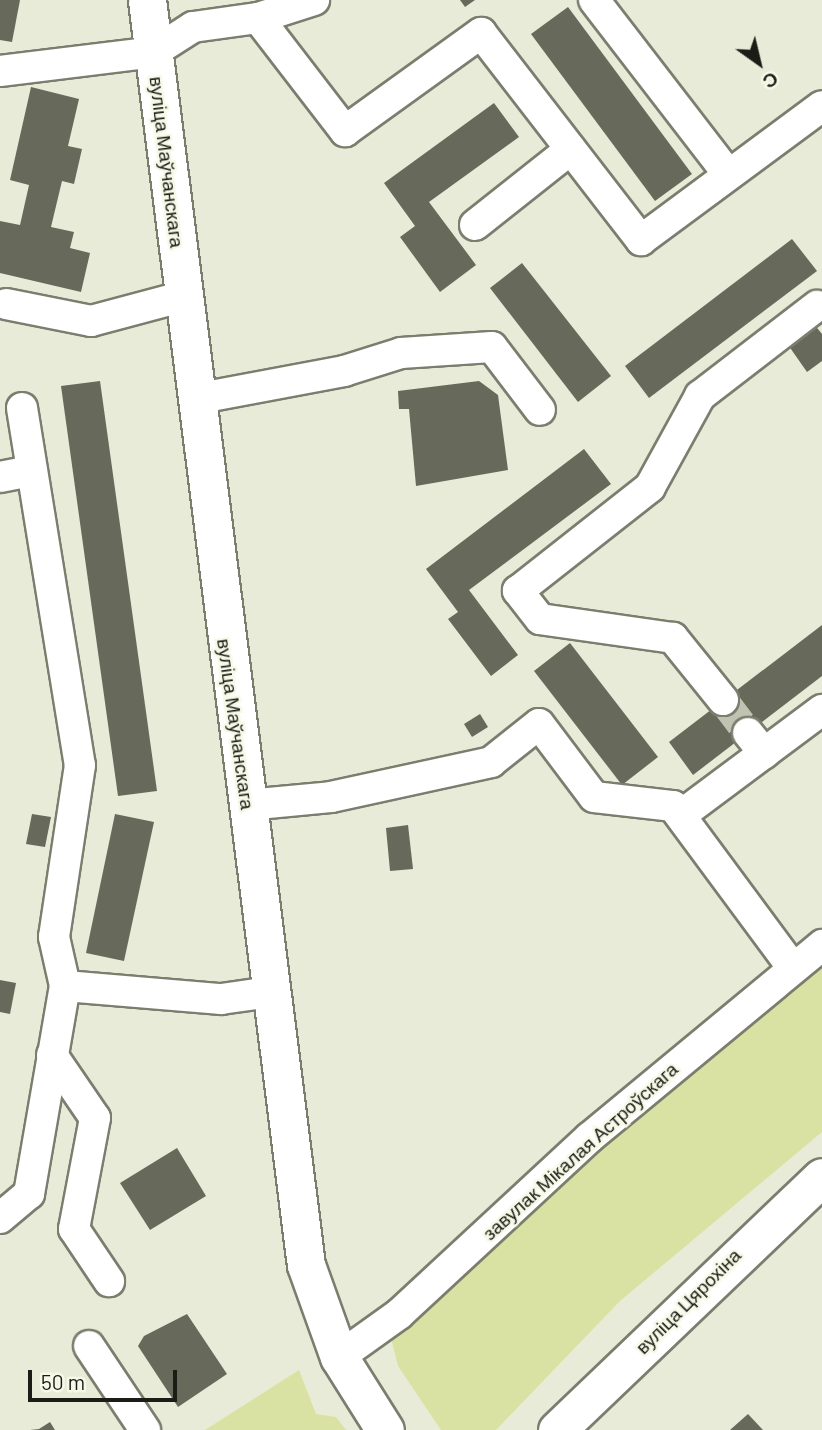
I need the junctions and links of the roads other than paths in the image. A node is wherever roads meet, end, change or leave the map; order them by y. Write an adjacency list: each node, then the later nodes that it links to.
1 (148, 0): 5 (main road, вуліца Маўчанскага)
2 (314, 0): 4 (street)
3 (594, 0): 9 (street)
4 (258, 18): 5 (street); 8 (street)
5 (154, 52): 6 (street); 11 (main road, вуліца Маўчанскага)
6 (0, 71)
7 (822, 106): 9 (street)
8 (570, 149): 9 (street); 10 (street)
9 (728, 174)
10 (475, 225)
11 (184, 296): 12 (street); 14 (main road, вуліца Маўчанскага)
12 (6, 304)
13 (817, 306): 19 (street)
14 (195, 399): 16 (street); 21 (main road, вуліца Маўчанскага)
15 (22, 408): 17 (street)
16 (540, 410)
17 (31, 471): 18 (street); 25 (street)
18 (0, 477)
19 (723, 700)
20 (822, 710): 22 (street)
21 (247, 805): 22 (street); 26 (main road, вуліца Маўчанскага)
22 (681, 815): 24 (street)
23 (822, 945): 24 (street, завулак Мікалая Астроўскага)
24 (792, 967): 32 (street, завулак Мікалая Астроўскага)
25 (65, 986): 26 (street); 27 (street)
26 (270, 992): 32 (main road, вуліца Маўчанскага)
27 (52, 1055): 29 (street); 30 (street)
28 (822, 1177): 35 (main road, вуліца Цярохіна)
29 (0, 1218)
30 (109, 1281)
31 (89, 1346): 33 (street)
32 (339, 1357): 34 (main road, вуліца Маўчанскага)
33 (145, 1430)
34 (386, 1430)
35 (557, 1430)

